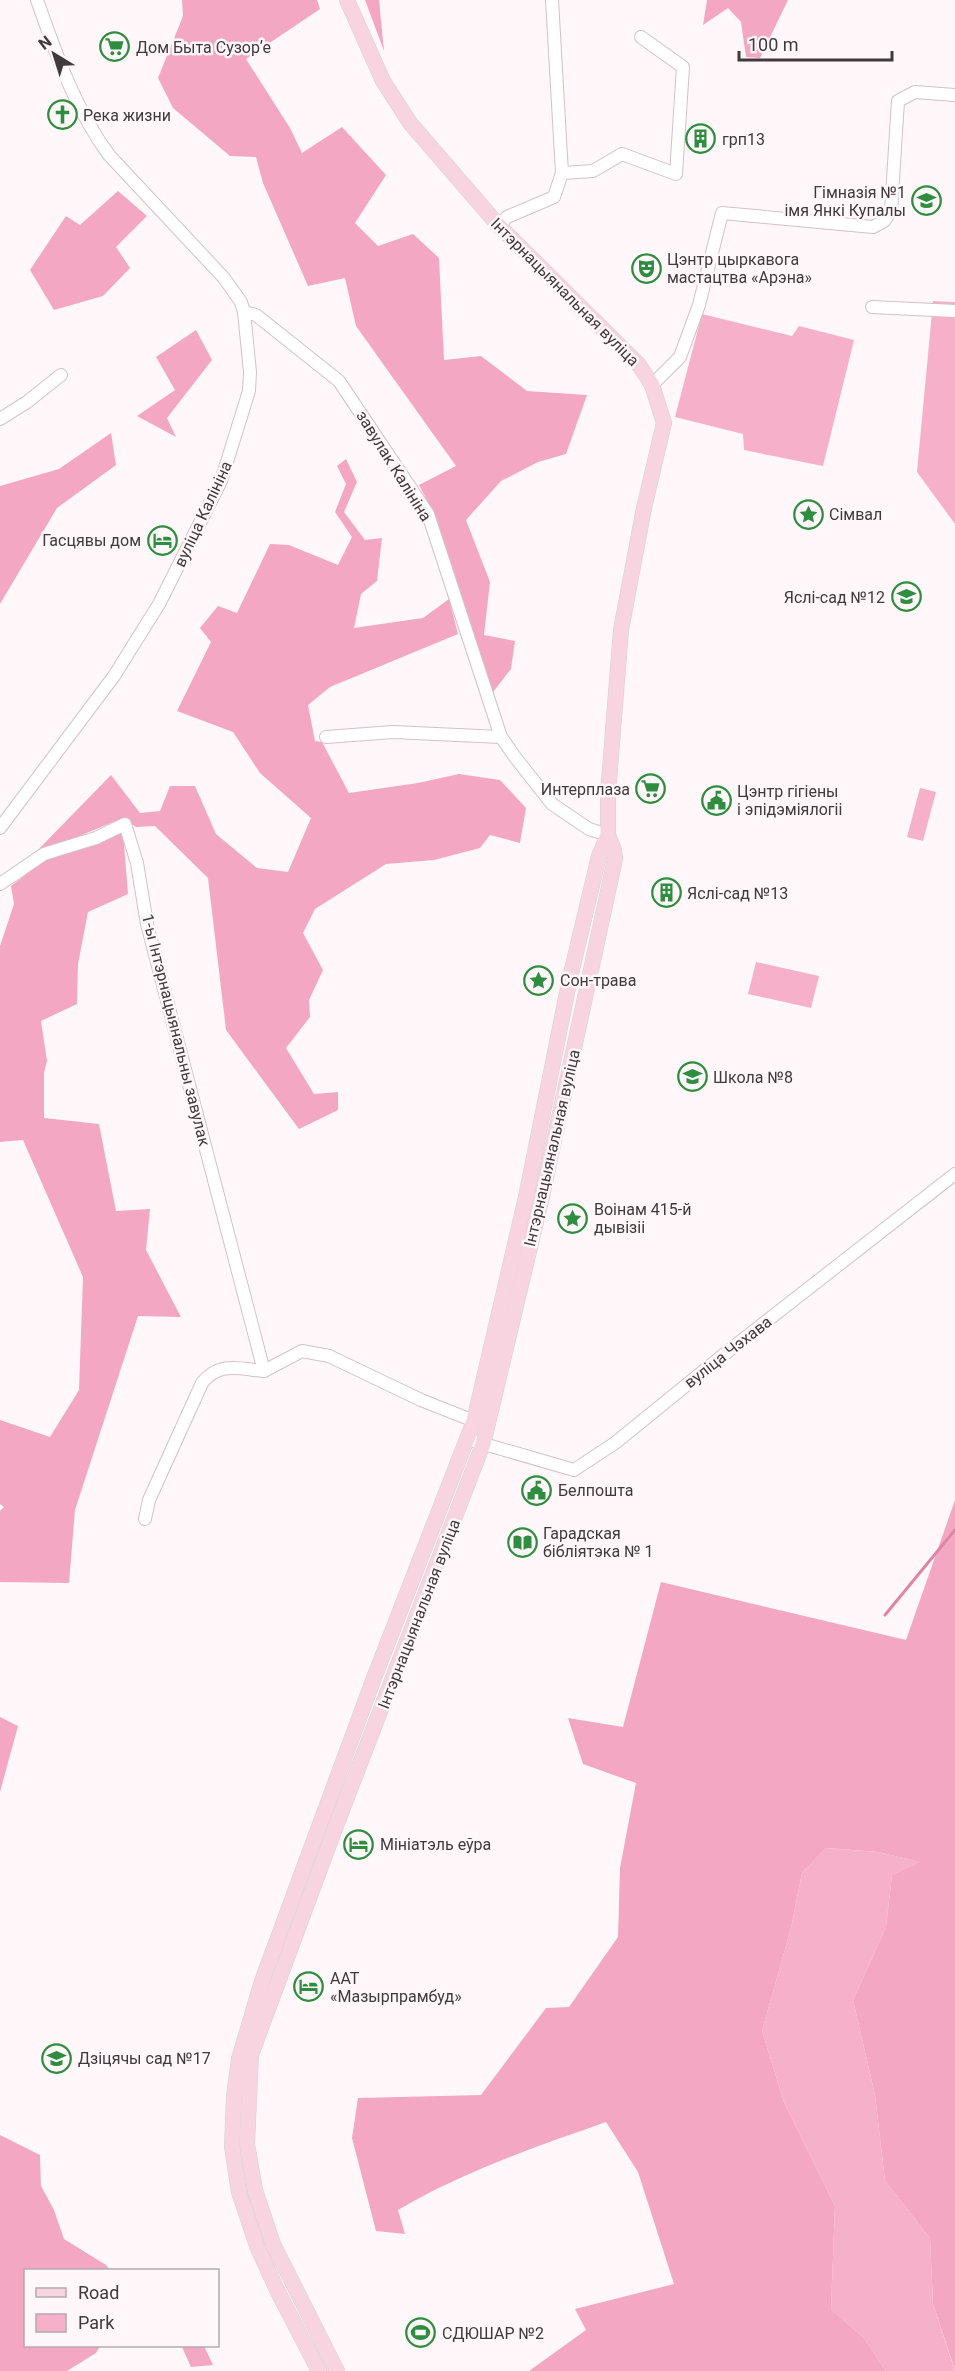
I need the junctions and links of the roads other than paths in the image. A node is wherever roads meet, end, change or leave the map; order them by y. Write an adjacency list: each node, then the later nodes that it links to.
1 (37, 0): 5 (street, вуліца Калініна)
2 (43, 0): 5 (street)
3 (347, 0): 9 (main road, Інтэрнацыянальная вуліца)
4 (552, 0): 8 (street)
5 (42, 14): 12 (street, вуліца Калініна)
6 (641, 37): 8 (street)
7 (955, 95): 14 (street)
8 (562, 173): 9 (street)
9 (499, 226): 14 (main road, Інтэрнацыянальная вуліца)
10 (872, 307): 11 (street)
11 (955, 311)
12 (244, 312): 17 (street, завулак Калініна); 18 (street, вуліца Калініна)
13 (61, 375): 15 (street)
14 (652, 385): 19 (main road, Інтэрнацыянальная вуліца)
15 (0, 419)
16 (326, 737): 17 (street)
17 (501, 737): 19 (street, завулак Калініна)
18 (0, 828)
19 (608, 835): 22 (main road, Інтэрнацыянальная вуліца)
20 (0, 884): 23 (street, 1-ы Інтэрнацыянальны завулак)
21 (955, 1174): 26 (street, вуліца Чэхава)
22 (533, 1199): 24 (main road, Інтэрнацыянальная вуліца); 26 (main road, Інтэрнацыянальная вуліца)
23 (264, 1371): 24 (street); 27 (street)
24 (474, 1421): 25 (main road, Інтэрнацыянальная вуліца)
25 (467, 1438): 26 (street); 28 (main road, Інтэрнацыянальная вуліца)
26 (483, 1444): 28 (main road, Інтэрнацыянальная вуліца)
27 (145, 1519)
28 (327, 1829): 29 (main road, Інтэрнацыянальная вуліца)
29 (241, 2097): 30 (main road, Інтэрнацыянальная вуліца); 31 (main road, Інтэрнацыянальная вуліца)
30 (319, 2371)
31 (337, 2371)

